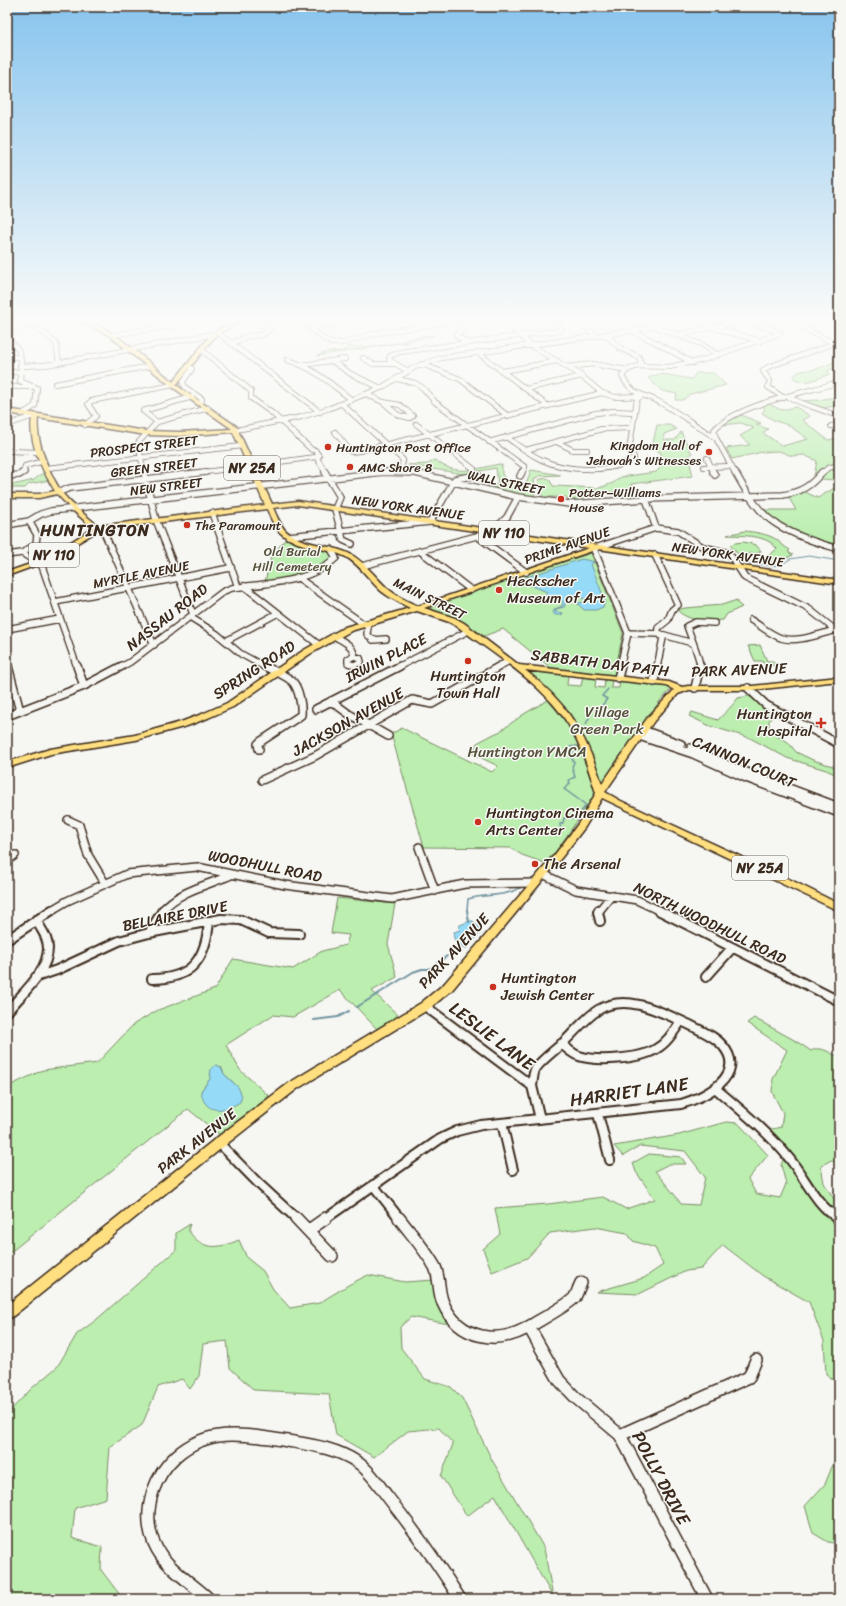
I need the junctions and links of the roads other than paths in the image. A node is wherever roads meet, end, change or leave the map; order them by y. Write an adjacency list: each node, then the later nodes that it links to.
1 (36, 393): 29 (street)
2 (132, 393): 35 (street)
3 (186, 393): 17 (main road, NY 25A)
4 (188, 393): 17 (main road, NY 25A)
5 (193, 393): 22 (street)
6 (251, 393): 33 (street)
7 (296, 393): 27 (street)
8 (342, 393): 20 (street)
9 (429, 393): 39 (street)
10 (478, 393): 31 (street)
11 (531, 393): 24 (street)
12 (602, 393): 18 (street); 24 (street)
13 (637, 393): 18 (street)
14 (778, 393): 19 (street)
15 (803, 393): 19 (street)
16 (366, 394): 20 (street); 21 (street)
17 (191, 396): 22 (main road, NY 25A); 34 (street)
18 (640, 396): 28 (street); 37 (street)
19 (786, 398): 32 (street); 43 (street)
20 (352, 400): 23 (street)
21 (383, 402): 21 (street)
22 (201, 403): 25 (main road, NY 25A)
23 (342, 404): 27 (street); 52 (street)
24 (548, 406): 31 (street)
25 (208, 408): 34 (street); 44 (main road, NY 25A)
26 (7, 411): 29 (main road)
27 (320, 412): 33 (street)
28 (634, 412): 42 (street); 48 (street)
29 (22, 414): 30 (main road)
30 (34, 416): 35 (main road); 38 (street); 57 (main road)
31 (508, 416): 39 (street)
32 (839, 417)
33 (279, 421): 44 (street); 59 (street)
34 (157, 422): 46 (street)
35 (85, 424): 46 (main road)
36 (416, 424): 47 (street)
37 (693, 424): 43 (street); 49 (street)
38 (7, 425)
39 (466, 425): 47 (street); 50 (street)
40 (839, 425): 41 (street)
41 (830, 426)
42 (632, 428): 51 (street); 54 (street)
43 (714, 428): 49 (street)
44 (236, 430): 46 (main road); 53 (main road, NY 25A)
45 (335, 432): 52 (street)
46 (146, 433): 58 (street)
47 (428, 434): 52 (street); 68 (street)
48 (506, 437): 50 (street); 54 (street)
49 (716, 438): 63 (street)
50 (489, 442): 73 (street)
51 (558, 442): 54 (street); 55 (street)
52 (386, 444): 69 (street)
53 (242, 446): 58 (street, PROSPECT STREET); 64 (main road, NY 25A)
54 (526, 450)
55 (587, 450)
56 (7, 451): 57 (street)
57 (39, 452): 61 (main road)
58 (140, 457): 67 (street, PROSPECT STREET); 75 (street)
59 (318, 458): 64 (street, GREEN STREET); 74 (street)
60 (707, 458): 66 (street)
61 (44, 461): 67 (main road); 72 (street)
62 (839, 465): 80 (street, WALL STREET)
63 (732, 466): 66 (street); 80 (street)
64 (251, 467): 75 (street, GREEN STREET); 77 (main road, NY 25A)
65 (704, 467): 66 (street)
66 (711, 467): 71 (street)
67 (47, 468): 78 (main road)
68 (474, 469)
69 (401, 472): 74 (street, WALL STREET); 76 (street, WALL STREET)
70 (478, 475): 76 (street)
71 (715, 475)
72 (7, 476)
73 (520, 476)
74 (330, 478): 77 (street, WALL STREET); 86 (street)
75 (146, 479): 78 (street, GREEN STREET); 82 (street)
76 (453, 482): 81 (street, WALL STREET); 90 (street)
77 (260, 486): 82 (street, NEW STREET); 84 (main road, NY 25A)
78 (61, 494): 79 (main road); 85 (main road)
79 (7, 496)
80 (749, 496): 83 (street, WALL STREET); 101 (street)
81 (518, 498): 83 (street, WALL STREET); 95 (street)
82 (151, 499): 85 (street, NEW STREET); 88 (street)
83 (646, 499): 93 (street)
84 (269, 507): 86 (main road, NEW YORK AVENUE / NY 110); 87 (main road, NEW YORK AVENUE / NY 110); 96 (main road, NY 25A)
85 (74, 508): 89 (street, NEW STREET); 92 (main road)
86 (335, 509): 90 (main road, NEW YORK AVENUE / NY 110); 94 (street)
87 (212, 514): 88 (main road, NEW YORK AVENUE / NY 110); 109 (street)
88 (156, 520): 92 (main road, NEW YORK AVENUE / NY 110); 113 (street)
89 (29, 521): 91 (street, NEW STREET); 103 (street)
90 (430, 522): 94 (street); 95 (main road, NEW YORK AVENUE / NY 110)
91 (7, 525)
92 (97, 528): 106 (main road, NEW YORK AVENUE / NY 110); 116 (street)
93 (656, 528): 99 (street, PRIME AVENUE); 108 (street)
94 (340, 531): 96 (street); 98 (street)
95 (492, 532): 97 (street); 99 (main road, NEW YORK AVENUE / NY 110)
96 (288, 536): 100 (main road, MAIN STREET)
97 (477, 536): 102 (street); 110 (street)
98 (352, 544)
99 (596, 548): 105 (main road, NEW YORK AVENUE / NY 110); 110 (main road, PRIME AVENUE); 129 (street)
100 (331, 549): 107 (main road, MAIN STREET); 112 (street, NASSAU ROAD)
101 (839, 549)
102 (420, 551): 107 (street); 117 (street)
103 (22, 553): 104 (street); 106 (street)
104 (7, 555)
105 (655, 555): 108 (main road, NEW YORK AVENUE / NY 110); 130 (street)
106 (38, 563): 111 (main road, NEW YORK AVENUE / NY 110); 118 (street)
107 (362, 566): 119 (main road, MAIN STREET)
108 (738, 567): 114 (main road, NEW YORK AVENUE / NY 110); 128 (street)
109 (230, 568): 113 (street, MYRTLE AVENUE); 115 (street)
110 (526, 572): 117 (main road, PRIME AVENUE)
111 (7, 574)
112 (297, 577): 115 (street, NASSAU ROAD); 125 (street)
113 (179, 578): 116 (street, MYRTLE AVENUE); 121 (street)
114 (839, 582)
115 (241, 586): 120 (street); 121 (street, NASSAU ROAD)
116 (128, 588): 118 (street, MYRTLE AVENUE); 135 (street)
117 (471, 590): 119 (main road, PRIME AVENUE)
118 (55, 602): 122 (street)
119 (418, 608): 125 (main road, SPRING ROAD); 127 (main road, MAIN STREET)
120 (278, 613): 133 (street); 136 (street)
121 (192, 615): 133 (street); 135 (street, NASSAU ROAD)
122 (60, 619): 126 (street); 146 (street)
123 (751, 620): 128 (street)
124 (714, 623): 134 (street)
125 (362, 624): 131 (main road, SPRING ROAD); 132 (street)
126 (7, 629)
127 (468, 631): 138 (main road, MAIN STREET); 150 (street, IRWIN PLACE)
128 (838, 632)
129 (628, 633): 130 (street); 142 (street)
130 (661, 634): 134 (street); 144 (street)
131 (334, 636): 136 (main road, SPRING ROAD); 137 (street)
132 (386, 639)
133 (226, 641): 141 (street)
134 (692, 643): 147 (street)
135 (154, 645): 146 (street, NASSAU ROAD)
136 (319, 645): 141 (main road, SPRING ROAD)
137 (354, 656)
138 (509, 661): 140 (main road, MAIN STREET); 154 (street, JACKSON AVENUE)
139 (7, 663): 152 (street)
140 (516, 667): 142 (main road, SABBATH DAY PATH); 161 (main road, MAIN STREET)
141 (276, 673): 158 (street); 159 (main road, SPRING ROAD)
142 (618, 678): 144 (main road, SABBATH DAY PATH)
143 (839, 679): 148 (main road, PARK AVENUE)
144 (654, 682): 145 (main road, SABBATH DAY PATH)
145 (668, 684): 147 (main road); 149 (main road, SABBATH DAY PATH)
146 (84, 686): 152 (street, NASSAU ROAD)
147 (695, 688): 148 (main road, PARK AVENUE); 149 (main road, PARK AVENUE)
148 (748, 688): 157 (street)
149 (679, 689): 155 (main road, PARK AVENUE)
150 (331, 701): 151 (street, IRWIN PLACE); 154 (street)
151 (316, 708)
152 (20, 711): 153 (street, NASSAU ROAD)
153 (7, 716)
154 (368, 725): 156 (street); 160 (street, JACKSON AVENUE)
155 (641, 733): 161 (main road, PARK AVENUE); 162 (street, CANNON COURT)
156 (388, 736)
157 (839, 744)
158 (260, 749)
159 (7, 765)
160 (262, 780)
161 (600, 793): 167 (main road, PARK AVENUE); 173 (main road, NY 25A)
162 (837, 809)
163 (68, 820): 169 (street)
164 (419, 847): 171 (street)
165 (15, 855): 166 (street)
166 (7, 861)
167 (543, 874): 170 (main road, PARK AVENUE); 172 (street, NORTH WOODHULL ROAD)
168 (231, 875): 169 (street, WOODHULL ROAD); 171 (street, WOODHULL ROAD); 177 (street)
169 (105, 883): 174 (street, WOODHULL ROAD)
170 (534, 883): 171 (street, WOODHULL ROAD); 185 (main road, PARK AVENUE)
171 (434, 891)
172 (612, 895): 175 (street); 180 (street, NORTH WOODHULL ROAD)
173 (839, 908)
174 (36, 920): 179 (street, WOODHULL ROAD); 181 (street)
175 (600, 921)
176 (209, 922): 177 (street, BELLAIRE DRIVE); 178 (street, BELLAIRE DRIVE); 183 (street)
177 (149, 933): 181 (street, BELLAIRE DRIVE)
178 (299, 934)
179 (7, 940)
180 (732, 948): 182 (street); 184 (street, NORTH WOODHULL ROAD)
181 (36, 977): 186 (street)
182 (706, 977)
183 (152, 979)
184 (839, 1001)
185 (425, 1006): 189 (street, LESLIE LANE); 194 (main road, PARK AVENUE)
186 (7, 1012)
187 (681, 1021): 188 (street); 188 (street, HARRIET LANE); 190 (street, HARRIET LANE)
188 (561, 1044): 189 (street, HARRIET LANE)
189 (532, 1086): 192 (street, LESLIE LANE)
190 (716, 1088): 191 (street, HARRIET LANE); 198 (street)
191 (598, 1114): 192 (street, HARRIET LANE); 195 (street)
192 (540, 1119): 193 (street, HARRIET LANE)
193 (502, 1123): 196 (street); 197 (street, HARRIET LANE)
194 (219, 1143): 199 (street); 202 (main road, PARK AVENUE)
195 (610, 1160)
196 (513, 1170)
197 (374, 1185): 199 (street, HARRIET LANE); 203 (street)
198 (839, 1219)
199 (309, 1230): 200 (street)
200 (332, 1256)
201 (581, 1283): 203 (street)
202 (7, 1313)
203 (530, 1327): 205 (street, POLLY DRIVE)
204 (756, 1360): 205 (street)
205 (620, 1435): 208 (street, POLLY DRIVE)
206 (209, 1599): 207 (street)
207 (460, 1599)
208 (707, 1599)

